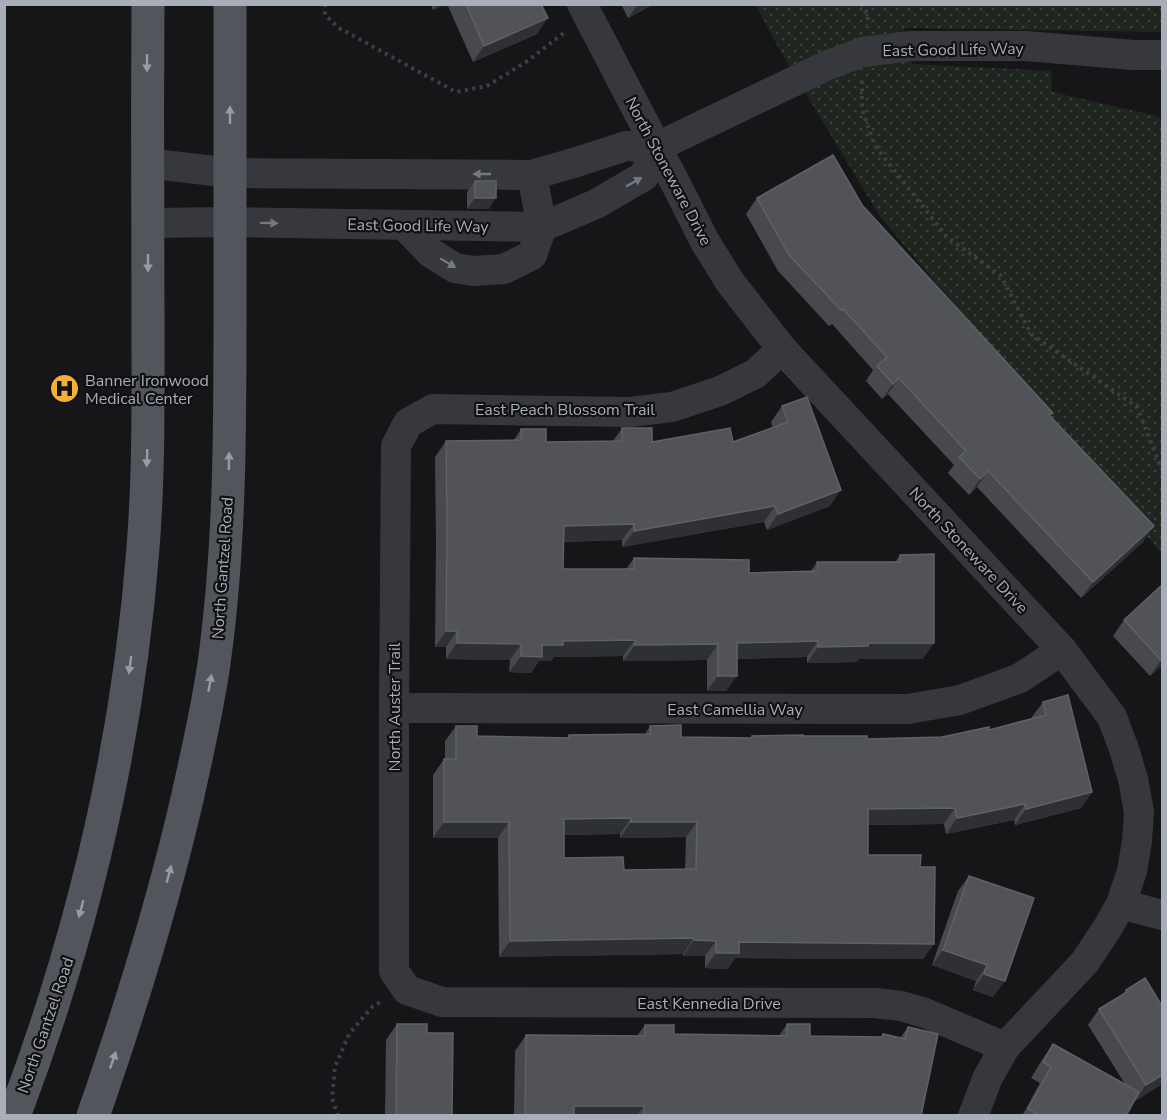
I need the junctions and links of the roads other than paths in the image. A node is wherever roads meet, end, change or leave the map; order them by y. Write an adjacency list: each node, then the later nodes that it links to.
1 (147, 4): 6 (main road, North Gantzel Road, one-way to 6)
2 (230, 4): 7 (main road, North Gantzel Road, one-way to 2)
3 (585, 12): 5 (street, North Stoneware Drive)
4 (1162, 55): 5 (street, East Good Life Way)
5 (657, 147): 8 (street, East Good Life Way); 12 (street, East Good Life Way, one-way to 5); 13 (street, North Stoneware Drive)
6 (147, 163): 7 (street, East Good Life Way); 10 (main road, North Gantzel Road)
7 (230, 173): 8 (street, East Good Life Way, one-way to 7); 9 (main road, North Gantzel Road)
8 (532, 175): 12 (street)
9 (230, 222): 10 (street, East Good Life Way); 11 (street, East Good Life Way, one-way to 11); 22 (main road, North Gantzel Road, one-way to 9)
10 (148, 223): 21 (main road, North Gantzel Road, one-way to 21)
11 (404, 225): 12 (street, East Good Life Way); 12 (street, one-way to 12)
12 (542, 227)
13 (782, 349): 14 (street, East Peach Blossom Trail); 15 (street, North Stoneware Drive)
14 (408, 423): 16 (street, North Auster Trail)
15 (1062, 650): 16 (street, East Camellia Way); 17 (street, North Stoneware Drive)
16 (394, 708): 19 (street, North Auster Trail)
17 (1121, 904): 18 (street); 20 (street, North Stoneware Drive)
18 (1162, 915)
19 (407, 990): 20 (street, East Kennedia Drive)
20 (1005, 1047): 23 (street, North Stoneware Drive)
21 (14, 1116)
22 (93, 1116)
23 (973, 1116)

